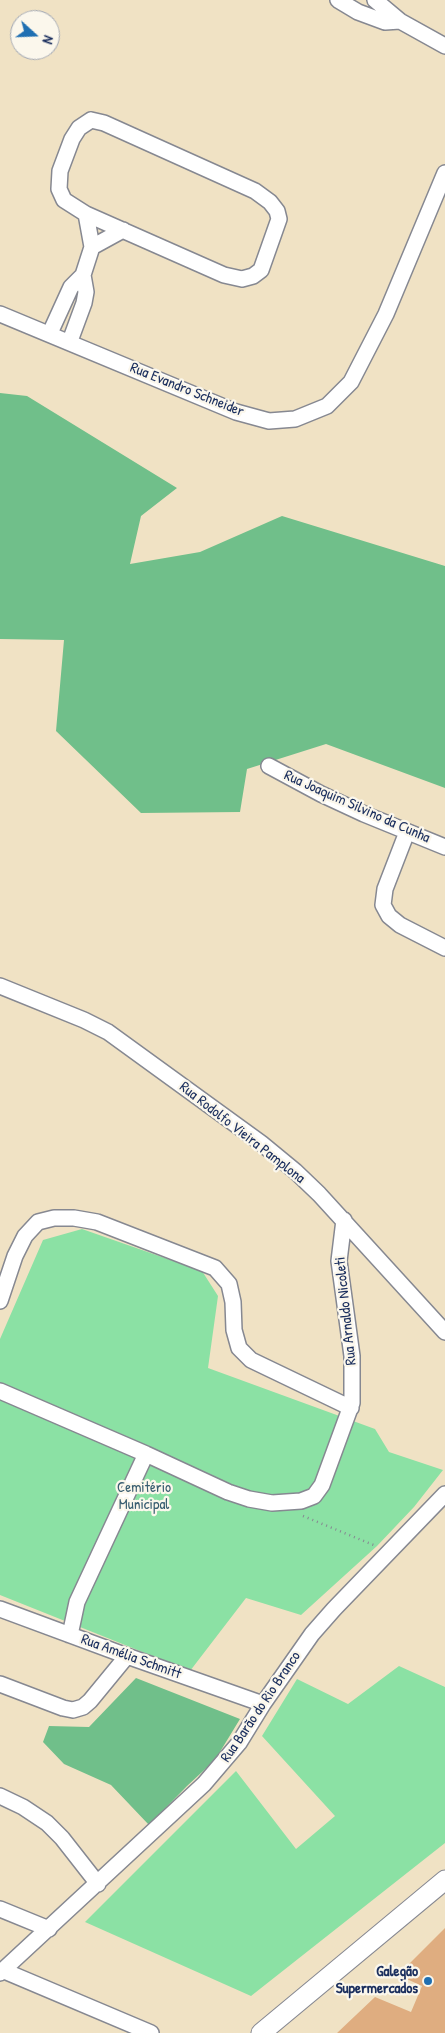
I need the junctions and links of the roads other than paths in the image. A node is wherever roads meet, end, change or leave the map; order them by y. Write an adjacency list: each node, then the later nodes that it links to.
1 (338, 0): 3 (street)
2 (375, 0): 3 (street)
3 (400, 21): 4 (street)
4 (445, 46)
5 (445, 173): 12 (street, Rua Evandro Schneider)
6 (86, 214): 7 (street); 7 (street); 8 (street)
7 (123, 230): 8 (street)
8 (92, 248): 9 (street)
9 (83, 275): 11 (street); 12 (street)
10 (0, 314): 11 (street, Rua Evandro Schneider)
11 (50, 333): 12 (street, Rua Evandro Schneider)
12 (70, 341)
13 (269, 766): 14 (street, Rua Joaquim Silvino da Cunha)
14 (407, 832): 15 (street, Rua Joaquim Silvino da Cunha); 16 (street)
15 (445, 847)
16 (445, 948)
17 (0, 986): 18 (street, Rua Rodolfo Vieira Pamplona)
18 (344, 1220): 20 (street, Rua Rodolfo Vieira Pamplona); 22 (street, Rua Arnaldo Nicoleti)
19 (0, 1301): 22 (street)
20 (445, 1332)
21 (0, 1391): 23 (street)
22 (352, 1405): 23 (street)
23 (146, 1454): 26 (street)
24 (445, 1494): 29 (street, Rua Barão do Rio Branco)
25 (0, 1609): 26 (street, Rua Amélia Schmitt)
26 (70, 1635): 27 (street, Rua Amélia Schmitt)
27 (127, 1656): 28 (street); 29 (street, Rua Amélia Schmitt)
28 (0, 1684)
29 (262, 1704): 32 (street, Rua Barão do Rio Branco)
30 (0, 1796): 32 (street)
31 (445, 1880): 37 (main road)
32 (98, 1884): 34 (street, Rua Barão do Rio Branco)
33 (0, 1910): 34 (street)
34 (49, 1929): 35 (street, Rua Barão do Rio Branco)
35 (1, 1972): 36 (street)
36 (151, 2033)
37 (260, 2033)

